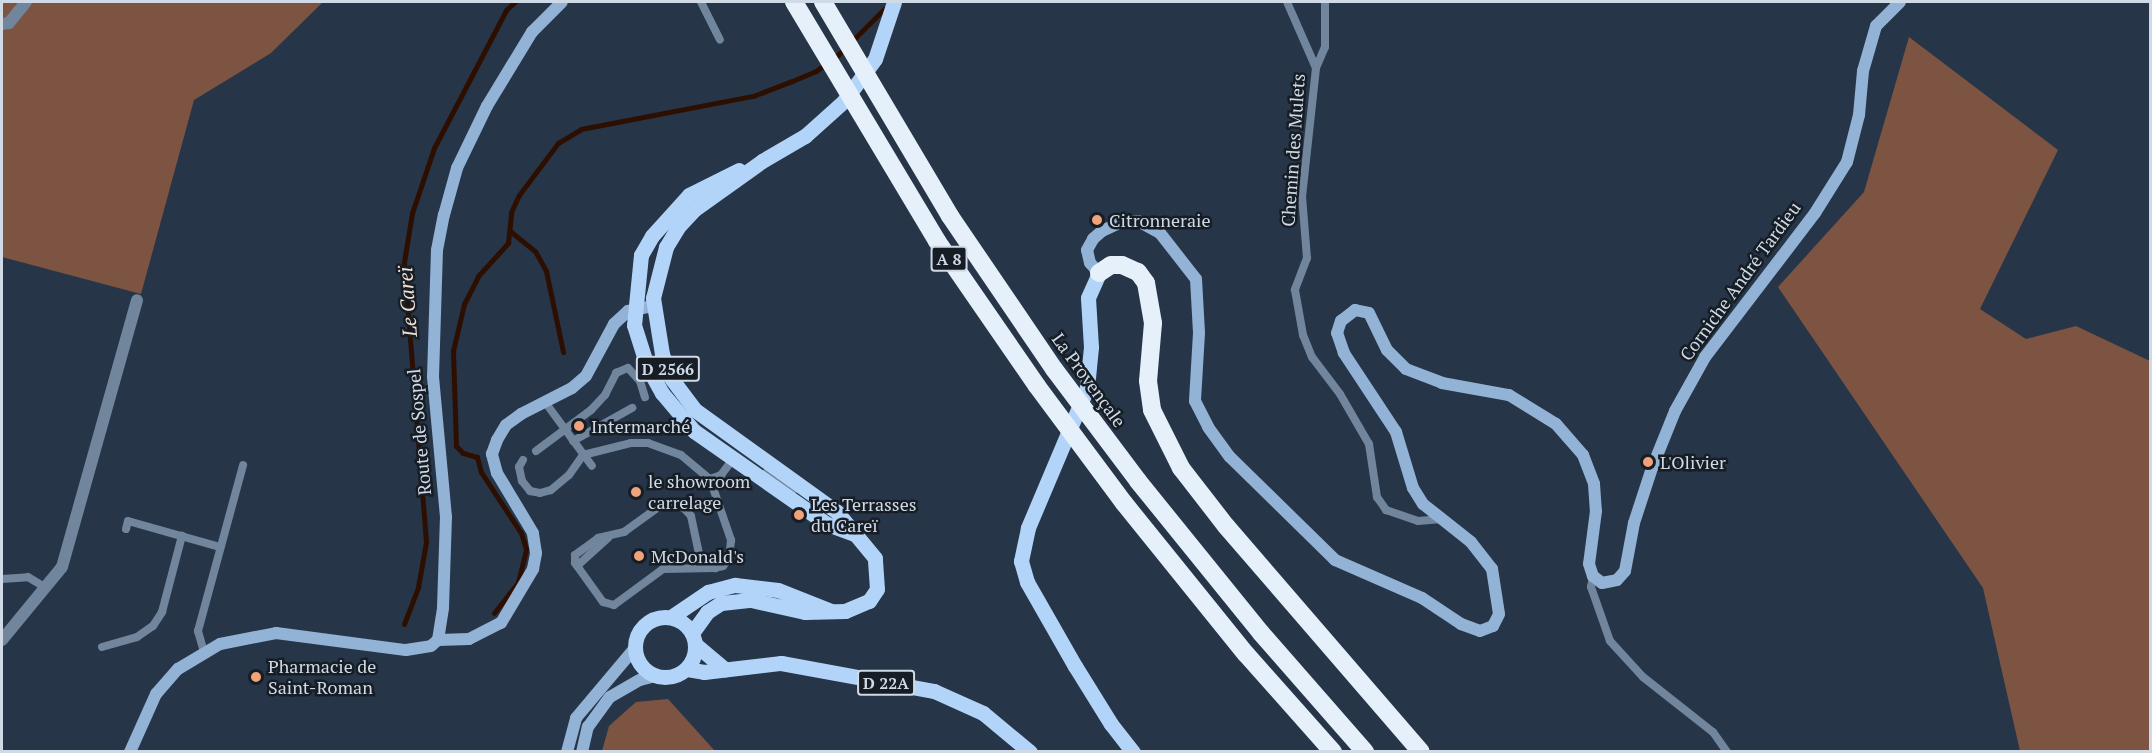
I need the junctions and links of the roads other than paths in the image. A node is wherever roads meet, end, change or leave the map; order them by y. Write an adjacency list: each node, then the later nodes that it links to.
1 (26, 2): 10 (street)
2 (562, 2): 44 (street, Route de Sospel)
3 (701, 2): 11 (lane)
4 (794, 2): 51 (highway, A 8, bridge)
5 (823, 2): 59 (highway, La Provençale / A 8, bridge)
6 (894, 2): 13 (main road, D 2566)
7 (1287, 2): 12 (lane, Chemin des Mulets)
8 (1325, 2): 12 (lane)
9 (1900, 2): 37 (street, Corniche André Tardieu)
10 (2, 24)
11 (720, 40)
12 (1316, 68): 31 (lane, Chemin des Mulets)
13 (762, 161): 16 (main road, D 2566); 17 (main road, D 2566)
14 (1098, 273): 31 (street); 56 (main road); 60 (highway)
15 (136, 300): 39 (street)
16 (653, 306): 17 (street); 30 (main road, D 2566)
17 (634, 310): 19 (street); 26 (main road, D 2566)
18 (645, 397): 21 (lane)
19 (545, 402): 21 (lane); 44 (street)
20 (632, 408): 22 (lane)
21 (565, 430): 22 (lane); 23 (lane)
22 (573, 441): 24 (lane)
23 (536, 451)
24 (583, 455): 25 (lane); 28 (lane); 29 (lane)
25 (523, 460)
26 (732, 460): 29 (lane); 30 (lane); 34 (main road, D 2566)
27 (243, 465): 35 (lane)
28 (592, 466)
29 (710, 478): 36 (lane)
30 (806, 487): 34 (main road, D 2566)
31 (1442, 519): 37 (street)
32 (126, 529): 33 (lane)
33 (182, 536): 35 (lane); 45 (lane)
34 (858, 536): 40 (main road, D 2566)
35 (220, 547): 47 (lane)
36 (715, 568): 36 (lane)
37 (1593, 576): 61 (lane)
38 (2, 579): 39 (lane)
39 (46, 588): 43 (street)
40 (831, 611): 41 (main road); 42 (main road, D 2566)
41 (671, 617): 42 (main road); 46 (main road)
42 (694, 639): 48 (main road); 49 (main road)
43 (2, 640)
44 (438, 640): 47 (street)
45 (102, 647)
46 (635, 648): 50 (main road); 53 (street)
47 (204, 651): 52 (street)
48 (687, 669): 49 (main road, D 22A); 50 (main road)
49 (725, 669): 55 (main road, D 22A)
50 (655, 676): 54 (street)
51 (1298, 714): 57 (highway); 58 (highway, A 8)
52 (130, 752)
53 (567, 752)
54 (582, 752)
55 (1030, 752)
56 (1133, 752)
57 (1327, 752)
58 (1333, 752)
59 (1365, 752)
60 (1421, 752)
61 (1727, 752)

